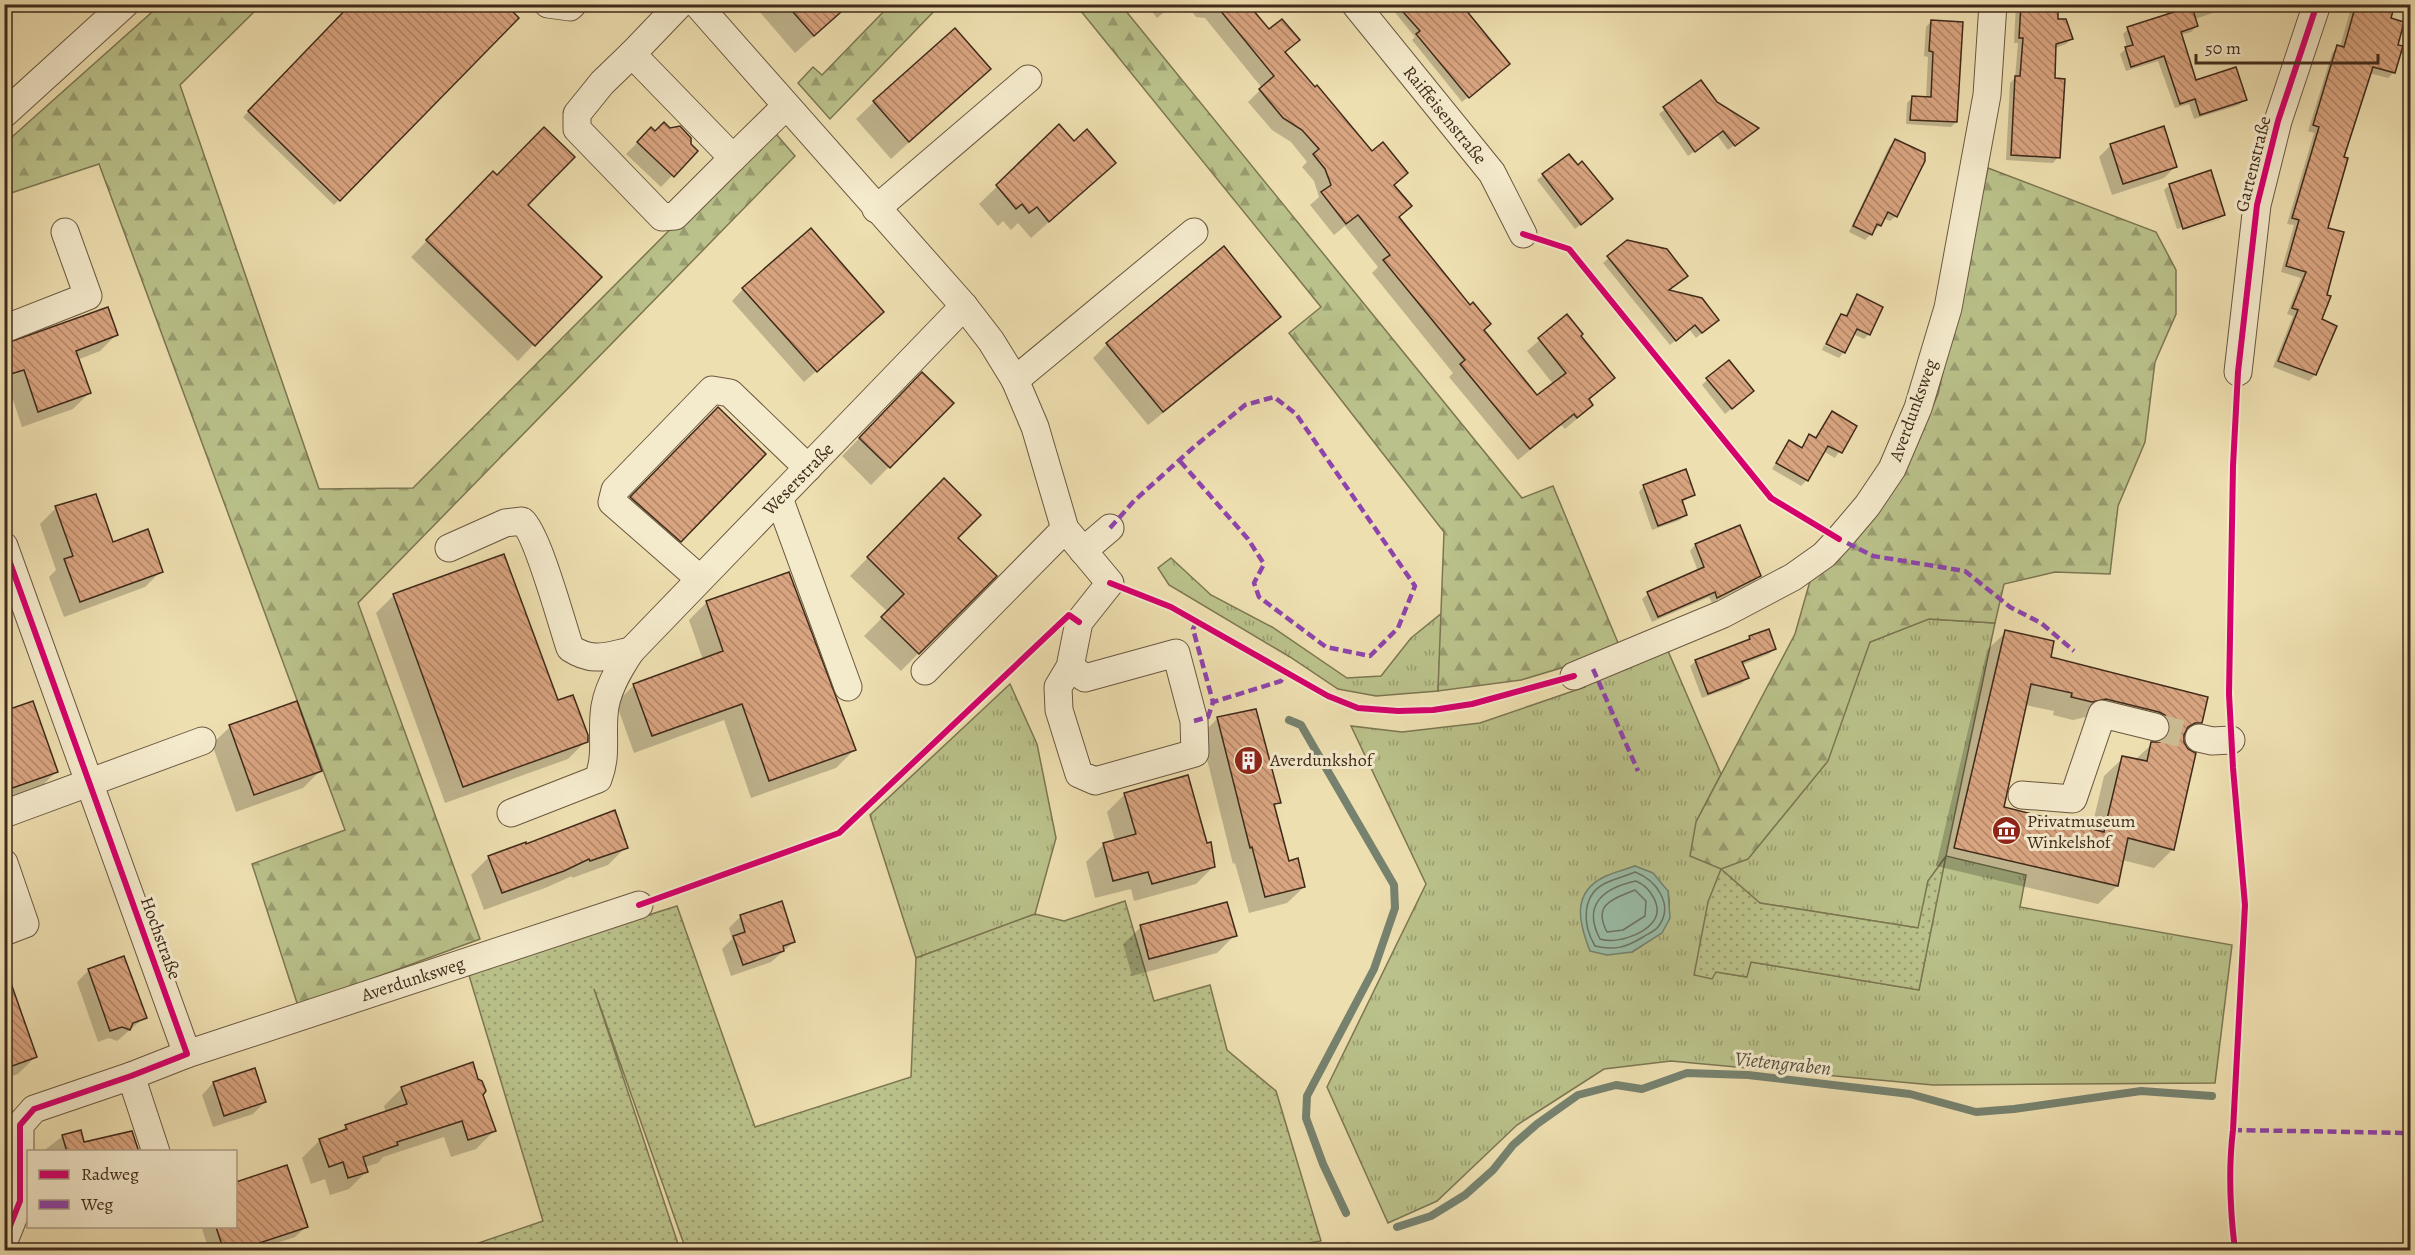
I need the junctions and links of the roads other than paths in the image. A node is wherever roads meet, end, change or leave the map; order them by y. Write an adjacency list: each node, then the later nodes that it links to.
1 (125, 4): 12 (street)
2 (548, 4): 3 (street)
3 (573, 4)
4 (680, 4): 9 (street)
5 (696, 4): 11 (street)
6 (1355, 4): 17 (street, Raiffeisenstraße)
7 (1993, 4): 33 (street, Averdunksweg)
8 (2317, 4): 20 (street, Gartenstraße)
9 (632, 54): 13 (street); 13 (street)
10 (1028, 79): 14 (street)
11 (786, 106): 13 (street); 14 (street)
12 (4, 114)
13 (733, 158)
14 (876, 209): 18 (street)
15 (65, 232): 19 (street)
16 (1194, 232): 21 (street)
17 (1523, 234)
18 (964, 306): 21 (street); 22 (street, Weserstraße)
19 (4, 329)
20 (2238, 372)
21 (1015, 380): 25 (street)
22 (808, 468): 23 (street, Weserstraße); 29 (street)
23 (779, 498): 29 (street, Weserstraße); 34 (street)
24 (1110, 528): 28 (street)
25 (1065, 529): 28 (street); 32 (street)
26 (4, 546): 39 (street, Hochstraße)
27 (449, 548): 30 (street)
28 (1083, 551): 31 (street)
29 (700, 579): 30 (street, Weserstraße)
30 (630, 651): 41 (street, Weserstraße)
31 (1070, 667): 31 (street)
32 (925, 671)
33 (1574, 676)
34 (848, 687)
35 (2155, 727): 40 (street)
36 (2199, 738): 37 (street)
37 (2231, 740)
38 (202, 741): 39 (street)
39 (90, 784): 42 (street); 46 (street, Hochstraße)
40 (2022, 795)
41 (511, 813)
42 (4, 814)
43 (4, 863): 45 (street)
44 (639, 905): 46 (street, Averdunksweg)
45 (4, 932)
46 (187, 1054): 47 (street)
47 (131, 1076): 48 (street); 49 (street)
48 (155, 1150)
49 (4, 1241)

